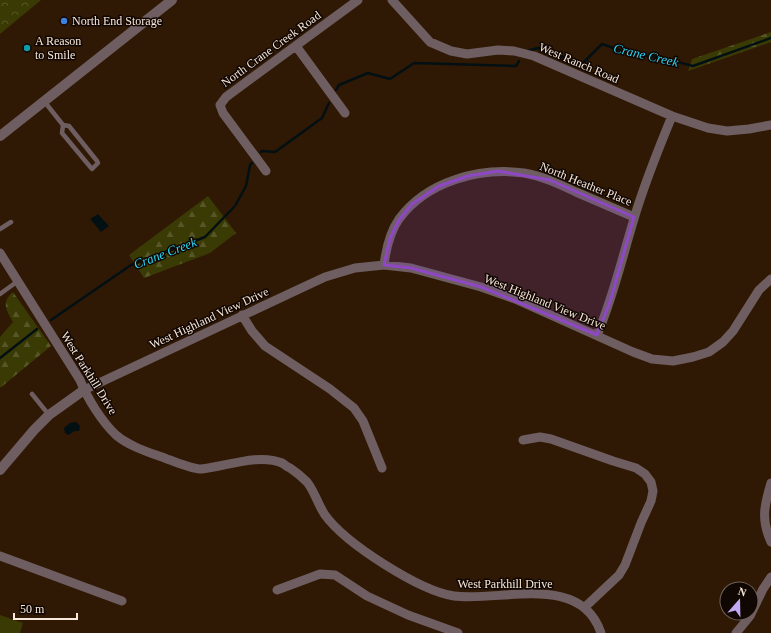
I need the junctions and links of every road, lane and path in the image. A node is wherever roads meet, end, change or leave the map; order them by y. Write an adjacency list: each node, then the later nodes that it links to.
1 (172, 0): 5 (street)
2 (358, 0): 4 (street, North Crane Creek Road)
3 (392, 0): 7 (street, West Ranch Road)
4 (296, 46): 6 (street); 11 (street, North Crane Creek Road)
5 (44, 101): 8 (lane); 10 (street)
6 (345, 113)
7 (672, 116): 9 (street, West Ranch Road); 12 (street)
8 (63, 125): 8 (lane)
9 (771, 125)
10 (0, 136)
11 (266, 171)
12 (634, 217): 16 (street, North Heather Place); 21 (street)
13 (11, 222): 14 (lane)
14 (0, 229)
15 (0, 253): 18 (street, West Parkhill Drive)
16 (384, 265): 20 (street, West Highland View Drive); 21 (street, West Highland View Drive)
17 (771, 279): 21 (street, West Highland View Drive)
18 (18, 281): 19 (lane); 22 (street, West Parkhill Drive)
19 (0, 294)
20 (242, 315): 22 (street, West Highland View Drive); 26 (street)
21 (597, 335)
22 (84, 390): 24 (street); 34 (street, West Parkhill Drive)
23 (32, 394): 24 (lane)
24 (49, 415): 27 (street)
25 (523, 440): 34 (street)
26 (382, 468)
27 (0, 470)
28 (771, 483): 29 (street)
29 (771, 542)
30 (0, 556): 33 (street)
31 (771, 577): 37 (street)
32 (277, 590): 35 (street)
33 (122, 601)
34 (585, 607): 36 (street, West Parkhill Drive)
35 (458, 633)
36 (601, 633)
37 (736, 633)

